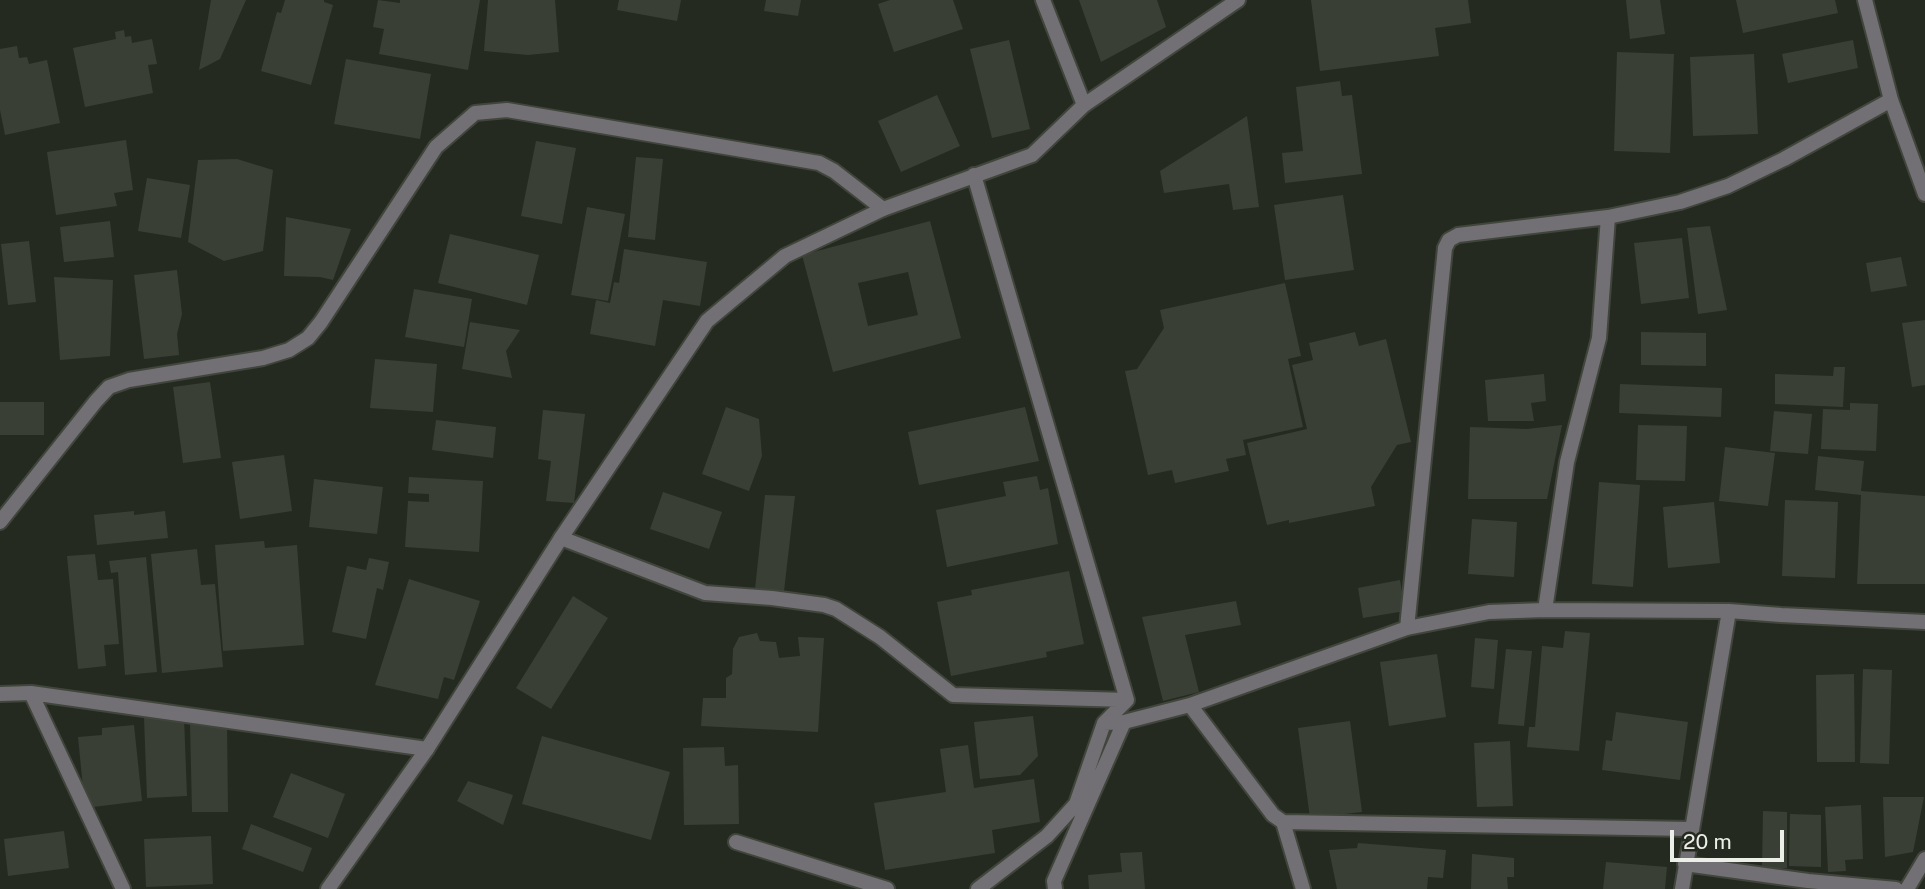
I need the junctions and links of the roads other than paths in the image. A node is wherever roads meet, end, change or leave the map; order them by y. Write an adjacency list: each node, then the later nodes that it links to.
1 (1044, 0): 5 (street)
2 (1238, 0): 5 (street)
3 (1865, 0): 4 (street)
4 (1891, 100): 7 (street); 9 (street)
5 (1084, 105): 6 (street)
6 (974, 175): 8 (street); 18 (street)
7 (1925, 194)
8 (883, 209): 10 (street); 11 (street)
9 (1608, 217): 12 (street); 15 (street)
10 (0, 522)
11 (561, 538): 18 (street); 22 (street)
12 (1545, 610): 13 (street); 15 (street)
13 (1729, 611): 14 (street); 24 (street)
14 (1925, 622)
15 (1407, 628): 19 (street)
16 (31, 693): 17 (street); 22 (street); 29 (street)
17 (0, 694)
18 (1127, 700): 21 (street)
19 (1190, 705): 20 (street); 23 (street)
20 (1124, 722): 21 (street); 33 (street)
21 (1104, 723): 32 (street)
22 (427, 748): 30 (street)
23 (1283, 822): 24 (street); 34 (street)
24 (1691, 829): 27 (street)
25 (736, 842): 31 (street)
26 (1925, 859): 37 (street)
27 (1685, 864): 28 (street); 35 (street)
28 (1808, 885): 36 (street)
29 (123, 889)
30 (328, 889)
31 (887, 889)
32 (978, 889)
33 (1055, 889)
34 (1303, 889)
35 (1682, 889)
36 (1896, 889)
37 (1907, 889)

